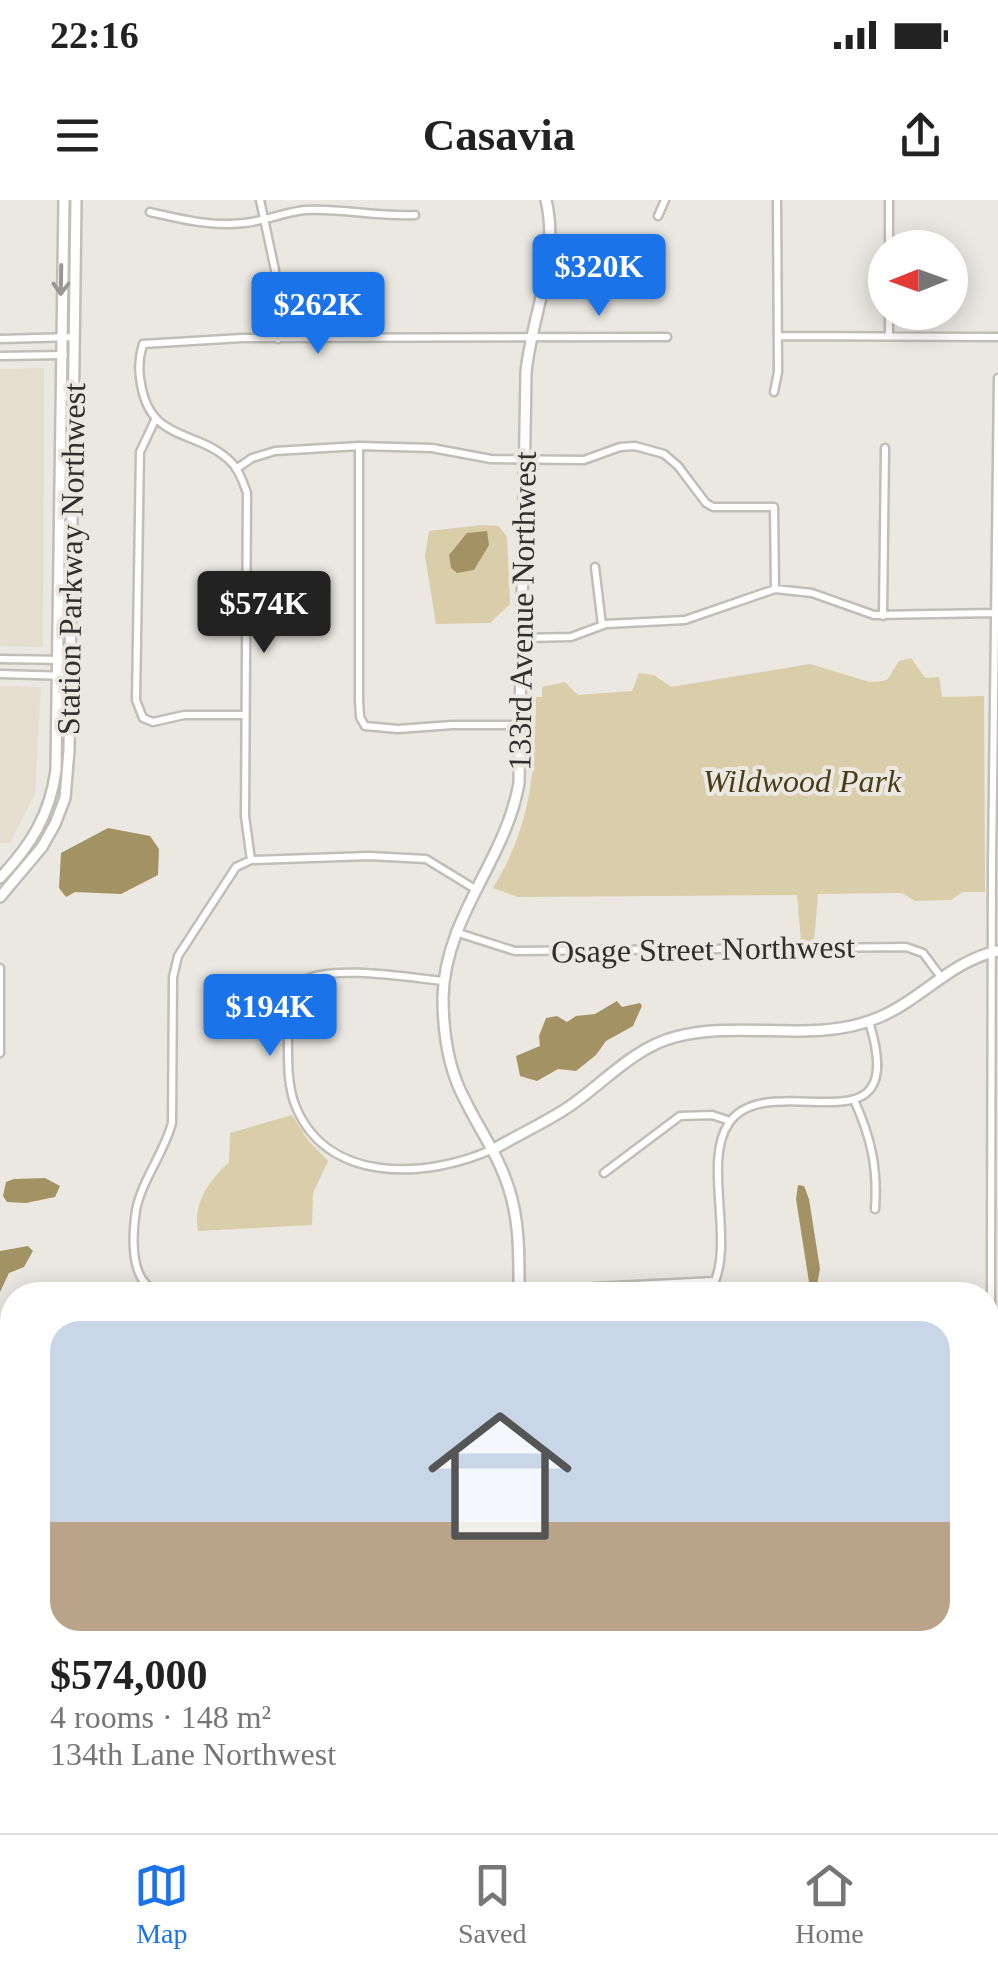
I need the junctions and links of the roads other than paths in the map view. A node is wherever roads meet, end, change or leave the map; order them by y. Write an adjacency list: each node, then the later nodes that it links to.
1 (64, 200): 19 (street, Station Parkway Northwest, one-way to 19)
2 (76, 200): 16 (street, Station Parkway Northwest)
3 (260, 200): 11 (street)
4 (546, 200): 17 (street, 133rd Avenue Northwest)
5 (666, 200): 10 (street)
6 (777, 200): 14 (street)
7 (888, 200): 12 (street)
8 (150, 212): 11 (street)
9 (415, 215): 11 (street)
10 (658, 216)
11 (263, 220): 20 (street)
12 (889, 230)
13 (889, 330): 15 (street)
14 (778, 336): 15 (street); 27 (street)
15 (889, 336): 21 (street)
16 (74, 337): 19 (street); 25 (street, Station Parkway Northwest)
17 (531, 337): 18 (street); 20 (street); 31 (street, 133rd Avenue Northwest)
18 (667, 337)
19 (60, 338): 22 (street); 23 (street, Station Parkway Northwest)
20 (278, 338): 28 (street)
21 (998, 338)
22 (0, 339)
23 (60, 355): 24 (street); 25 (street); 40 (street, Station Parkway Northwest)
24 (0, 356)
25 (73, 356): 40 (street, Station Parkway Northwest)
26 (998, 378): 35 (street)
27 (774, 392)
28 (155, 420): 32 (street); 43 (street)
29 (359, 446): 31 (street); 32 (street); 44 (street)
30 (885, 448): 36 (street)
31 (526, 458): 34 (street); 38 (street, 133rd Avenue Northwest)
32 (236, 468): 43 (street)
33 (595, 567): 37 (street)
34 (775, 589): 36 (street); 37 (street)
35 (994, 613): 36 (street); 52 (street)
36 (883, 616)
37 (602, 625): 38 (street)
38 (523, 638): 44 (street, 133rd Avenue Northwest)
39 (0, 660): 40 (street)
40 (63, 660): 42 (street, Station Parkway Northwest)
41 (0, 674): 42 (street)
42 (62, 676): 45 (street, Station Parkway Northwest); 46 (street, Station Parkway Northwest)
43 (246, 715): 47 (street)
44 (521, 725): 49 (street, 133rd Avenue Northwest)
45 (56, 750): 46 (street); 48 (street, Station Parkway Northwest)
46 (69, 750): 50 (street, Station Parkway Northwest)
47 (251, 860): 49 (street); 64 (street)
48 (0, 878)
49 (474, 889): 51 (street, 133rd Avenue Northwest)
50 (0, 897)
51 (455, 932): 54 (street, Osage Street Northwest); 55 (street, 133rd Avenue Northwest)
52 (995, 951): 54 (street); 63 (street)
53 (0, 968): 57 (street)
54 (941, 977): 56 (street)
55 (444, 981): 60 (street, 133rd Avenue Northwest); 60 (street)
56 (869, 1022): 58 (street); 60 (street)
57 (0, 1053)
58 (854, 1100): 59 (street); 62 (street)
59 (730, 1120): 61 (street); 66 (street)
60 (494, 1148): 65 (street, 133rd Avenue Northwest)
61 (604, 1172)
62 (875, 1209)
63 (995, 1226): 67 (street)
64 (146, 1282)
65 (519, 1282)
66 (703, 1282)
67 (995, 1282)

